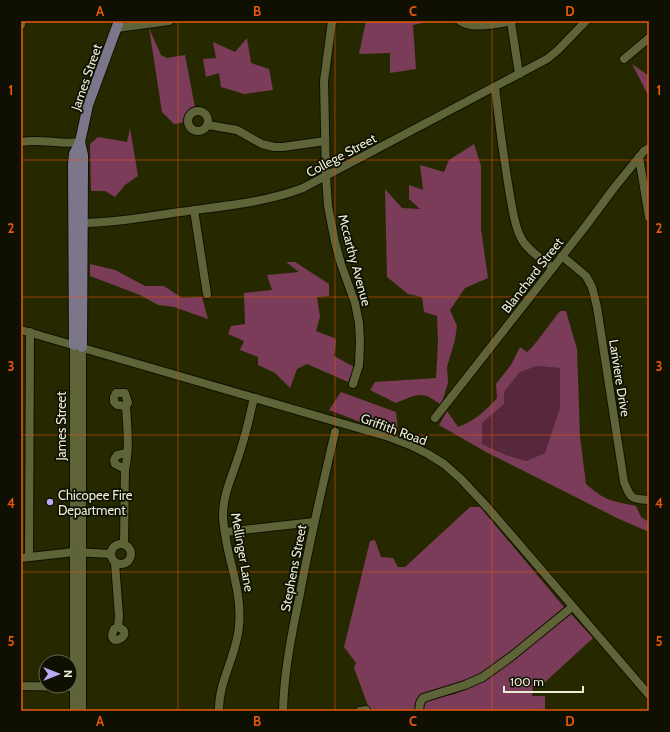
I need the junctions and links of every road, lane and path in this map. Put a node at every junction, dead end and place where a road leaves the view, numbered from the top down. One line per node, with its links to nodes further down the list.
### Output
1 (22, 21): 8 (street)
2 (169, 21): 7 (street)
3 (332, 21): 14 (street)
4 (460, 21): 5 (street)
5 (511, 21): 11 (street)
6 (586, 21): 11 (street, College Street)
7 (118, 24): 16 (main road, James Street)
8 (21, 25)
9 (649, 38): 10 (street)
10 (624, 59)
11 (519, 74): 12 (street, College Street)
12 (495, 87): 19 (street, College Street); 24 (street)
13 (208, 125): 14 (street)
14 (325, 141): 19 (street, Mccarthy Avenue)
15 (21, 142): 16 (street)
16 (80, 142): 22 (main road, James Street)
17 (649, 148): 18 (street, Blanchard Street)
18 (639, 157): 21 (street); 23 (street, Blanchard Street)
19 (326, 176): 20 (street, College Street); 29 (street, Mccarthy Avenue)
20 (194, 210): 22 (street, College Street); 25 (street)
21 (649, 217)
22 (79, 223): 28 (main road, James Street)
23 (562, 256): 24 (street, Blanchard Street); 36 (street, Lariviere Drive)
24 (552, 267): 32 (street, Blanchard Street)
25 (206, 294)
26 (21, 330): 27 (street, Griffith Road)
27 (30, 332): 28 (street, Griffith Road); 42 (street)
28 (78, 346): 30 (street, Griffith Road); 40 (street, James Street)
29 (353, 384)
30 (254, 398): 38 (street, Mellinger Lane); 44 (street, Griffith Road)
31 (126, 406): 34 (street)
32 (435, 418)
33 (335, 432): 37 (street, Stephens Street)
34 (127, 453): 35 (street); 35 (street)
35 (125, 469): 39 (street)
36 (649, 500)
37 (314, 522): 38 (street); 54 (street, Stephens Street)
38 (225, 532): 53 (street, Mellinger Lane)
39 (124, 544): 41 (street); 43 (street)
40 (78, 552): 41 (street); 42 (street); 46 (street, James Street); 52 (street, James Street)
41 (111, 554): 43 (street)
42 (25, 557)
43 (116, 563): 45 (street)
44 (572, 607): 50 (street, Griffith Road); 55 (street)
45 (118, 627)
46 (75, 654)
47 (21, 686): 48 (street)
48 (38, 686)
49 (74, 694): 51 (street, James Street)
50 (649, 695)
51 (74, 711)
52 (82, 711)
53 (219, 711)
54 (283, 711)
55 (419, 711)

